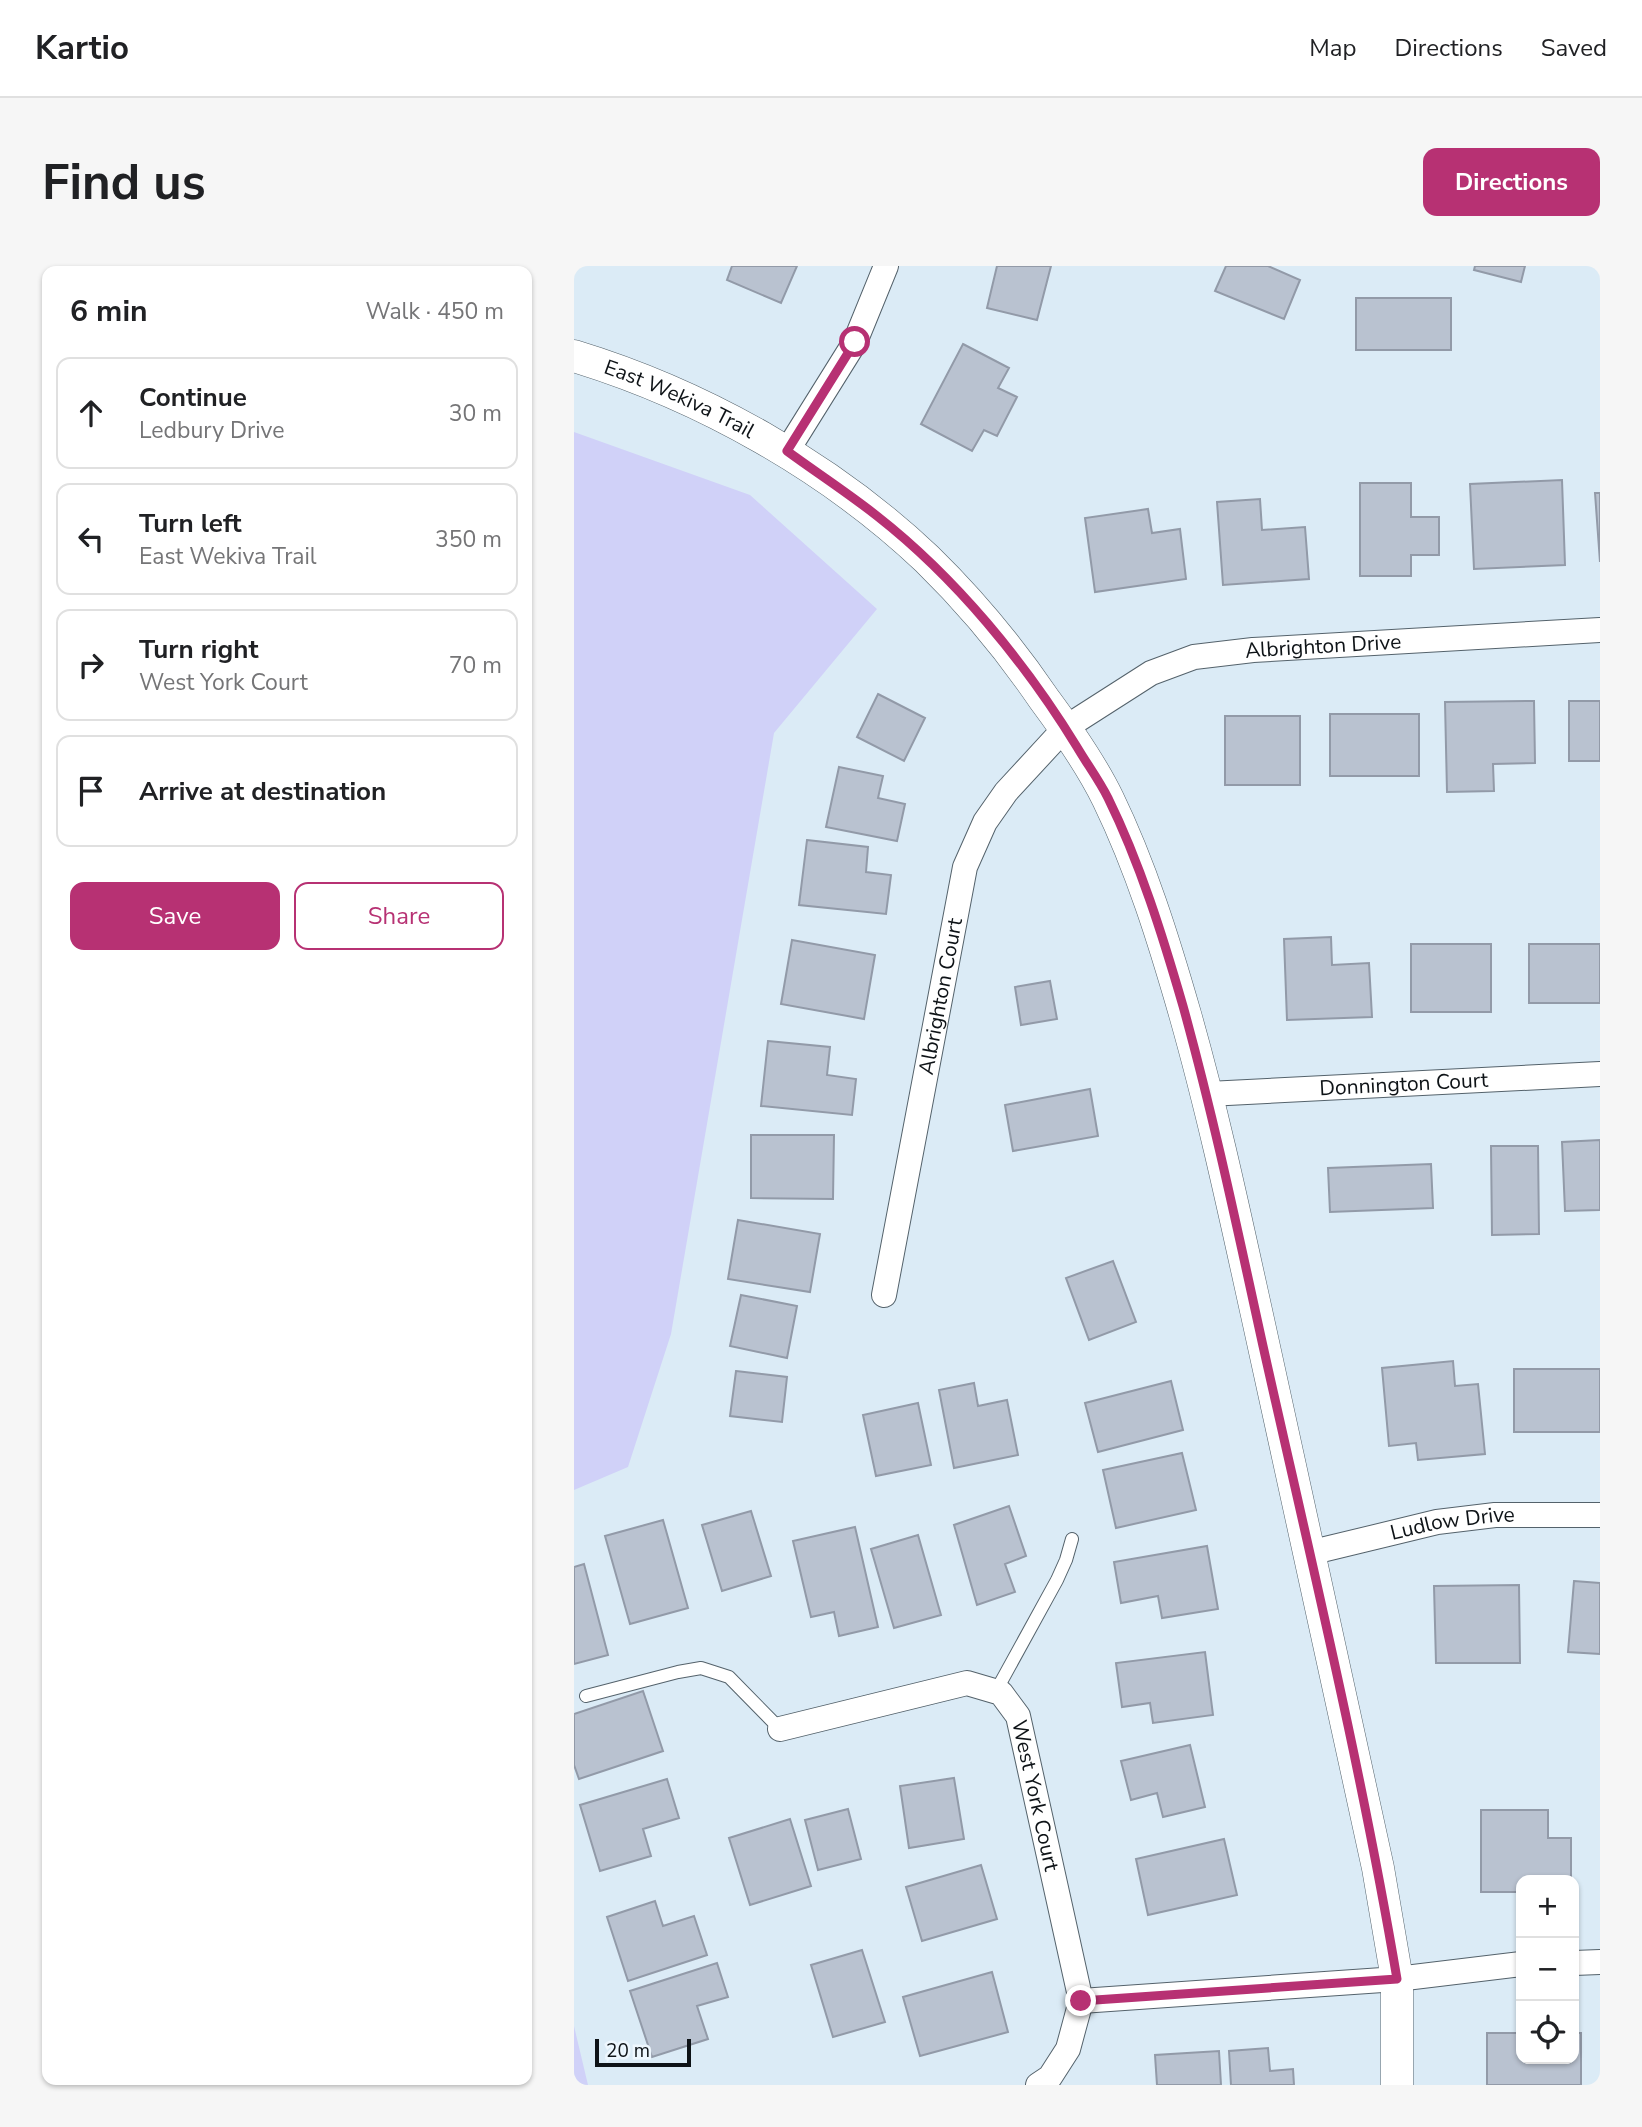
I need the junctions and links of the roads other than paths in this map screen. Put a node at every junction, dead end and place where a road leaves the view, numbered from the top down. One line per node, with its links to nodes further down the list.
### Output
1 (887, 266): 3 (street)
2 (574, 356): 3 (street, East Wekiva Trail)
3 (787, 451): 5 (street, East Wekiva Trail)
4 (1600, 630): 5 (street, Albrighton Drive)
5 (1065, 728): 7 (street, East Wekiva Trail); 8 (street, Albrighton Court)
6 (1600, 1074): 7 (street, Donnington Court)
7 (1208, 1094): 11 (street, East Wekiva Trail)
8 (884, 1295)
9 (1600, 1515): 11 (street, Ludlow Drive)
10 (1072, 1539): 12 (lane)
11 (1309, 1553): 18 (street, East Wekiva Trail)
12 (996, 1691): 14 (street); 19 (street, West York Court)
13 (586, 1696): 14 (lane)
14 (780, 1729)
15 (1600, 1962): 16 (street)
16 (1579, 1963)
17 (1516, 1965): 18 (street)
18 (1397, 1979): 19 (street); 21 (street, East Wekiva Trail)
19 (1081, 2001): 20 (street, West York Court)
20 (1038, 2085)
21 (1397, 2085)

